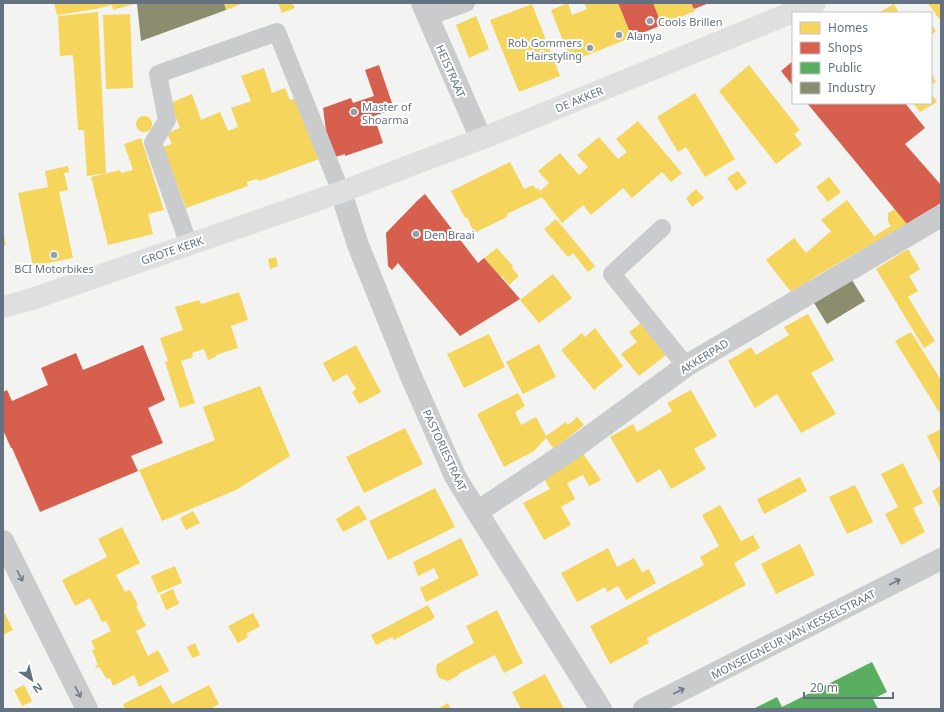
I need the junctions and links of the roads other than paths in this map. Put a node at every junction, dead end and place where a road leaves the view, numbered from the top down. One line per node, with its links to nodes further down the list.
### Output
1 (466, 3): 3 (lane)
2 (815, 3): 5 (main road, DE AKKER)
3 (425, 10): 6 (street, HEISTRAAT)
4 (792, 12): 6 (main road, DE AKKER)
5 (793, 12)
6 (481, 139): 7 (main road, DE AKKER)
7 (341, 192): 10 (main road, GROTE KERK); 10 (lane); 13 (street, PASTORIESTRAAT)
8 (941, 216): 12 (street, AKKERPAD)
9 (662, 228): 12 (lane)
10 (189, 245): 11 (main road, GROTE KERK)
11 (3, 307)
12 (686, 366): 13 (street, AKKERPAD)
13 (477, 512): 17 (street, PASTORIESTRAAT)
14 (3, 541): 16 (street, one-way to 16)
15 (941, 559): 18 (street, MONSEIGNEUR VAN KESSELSTRAAT, one-way to 15)
16 (87, 709)
17 (601, 709)
18 (644, 709)

